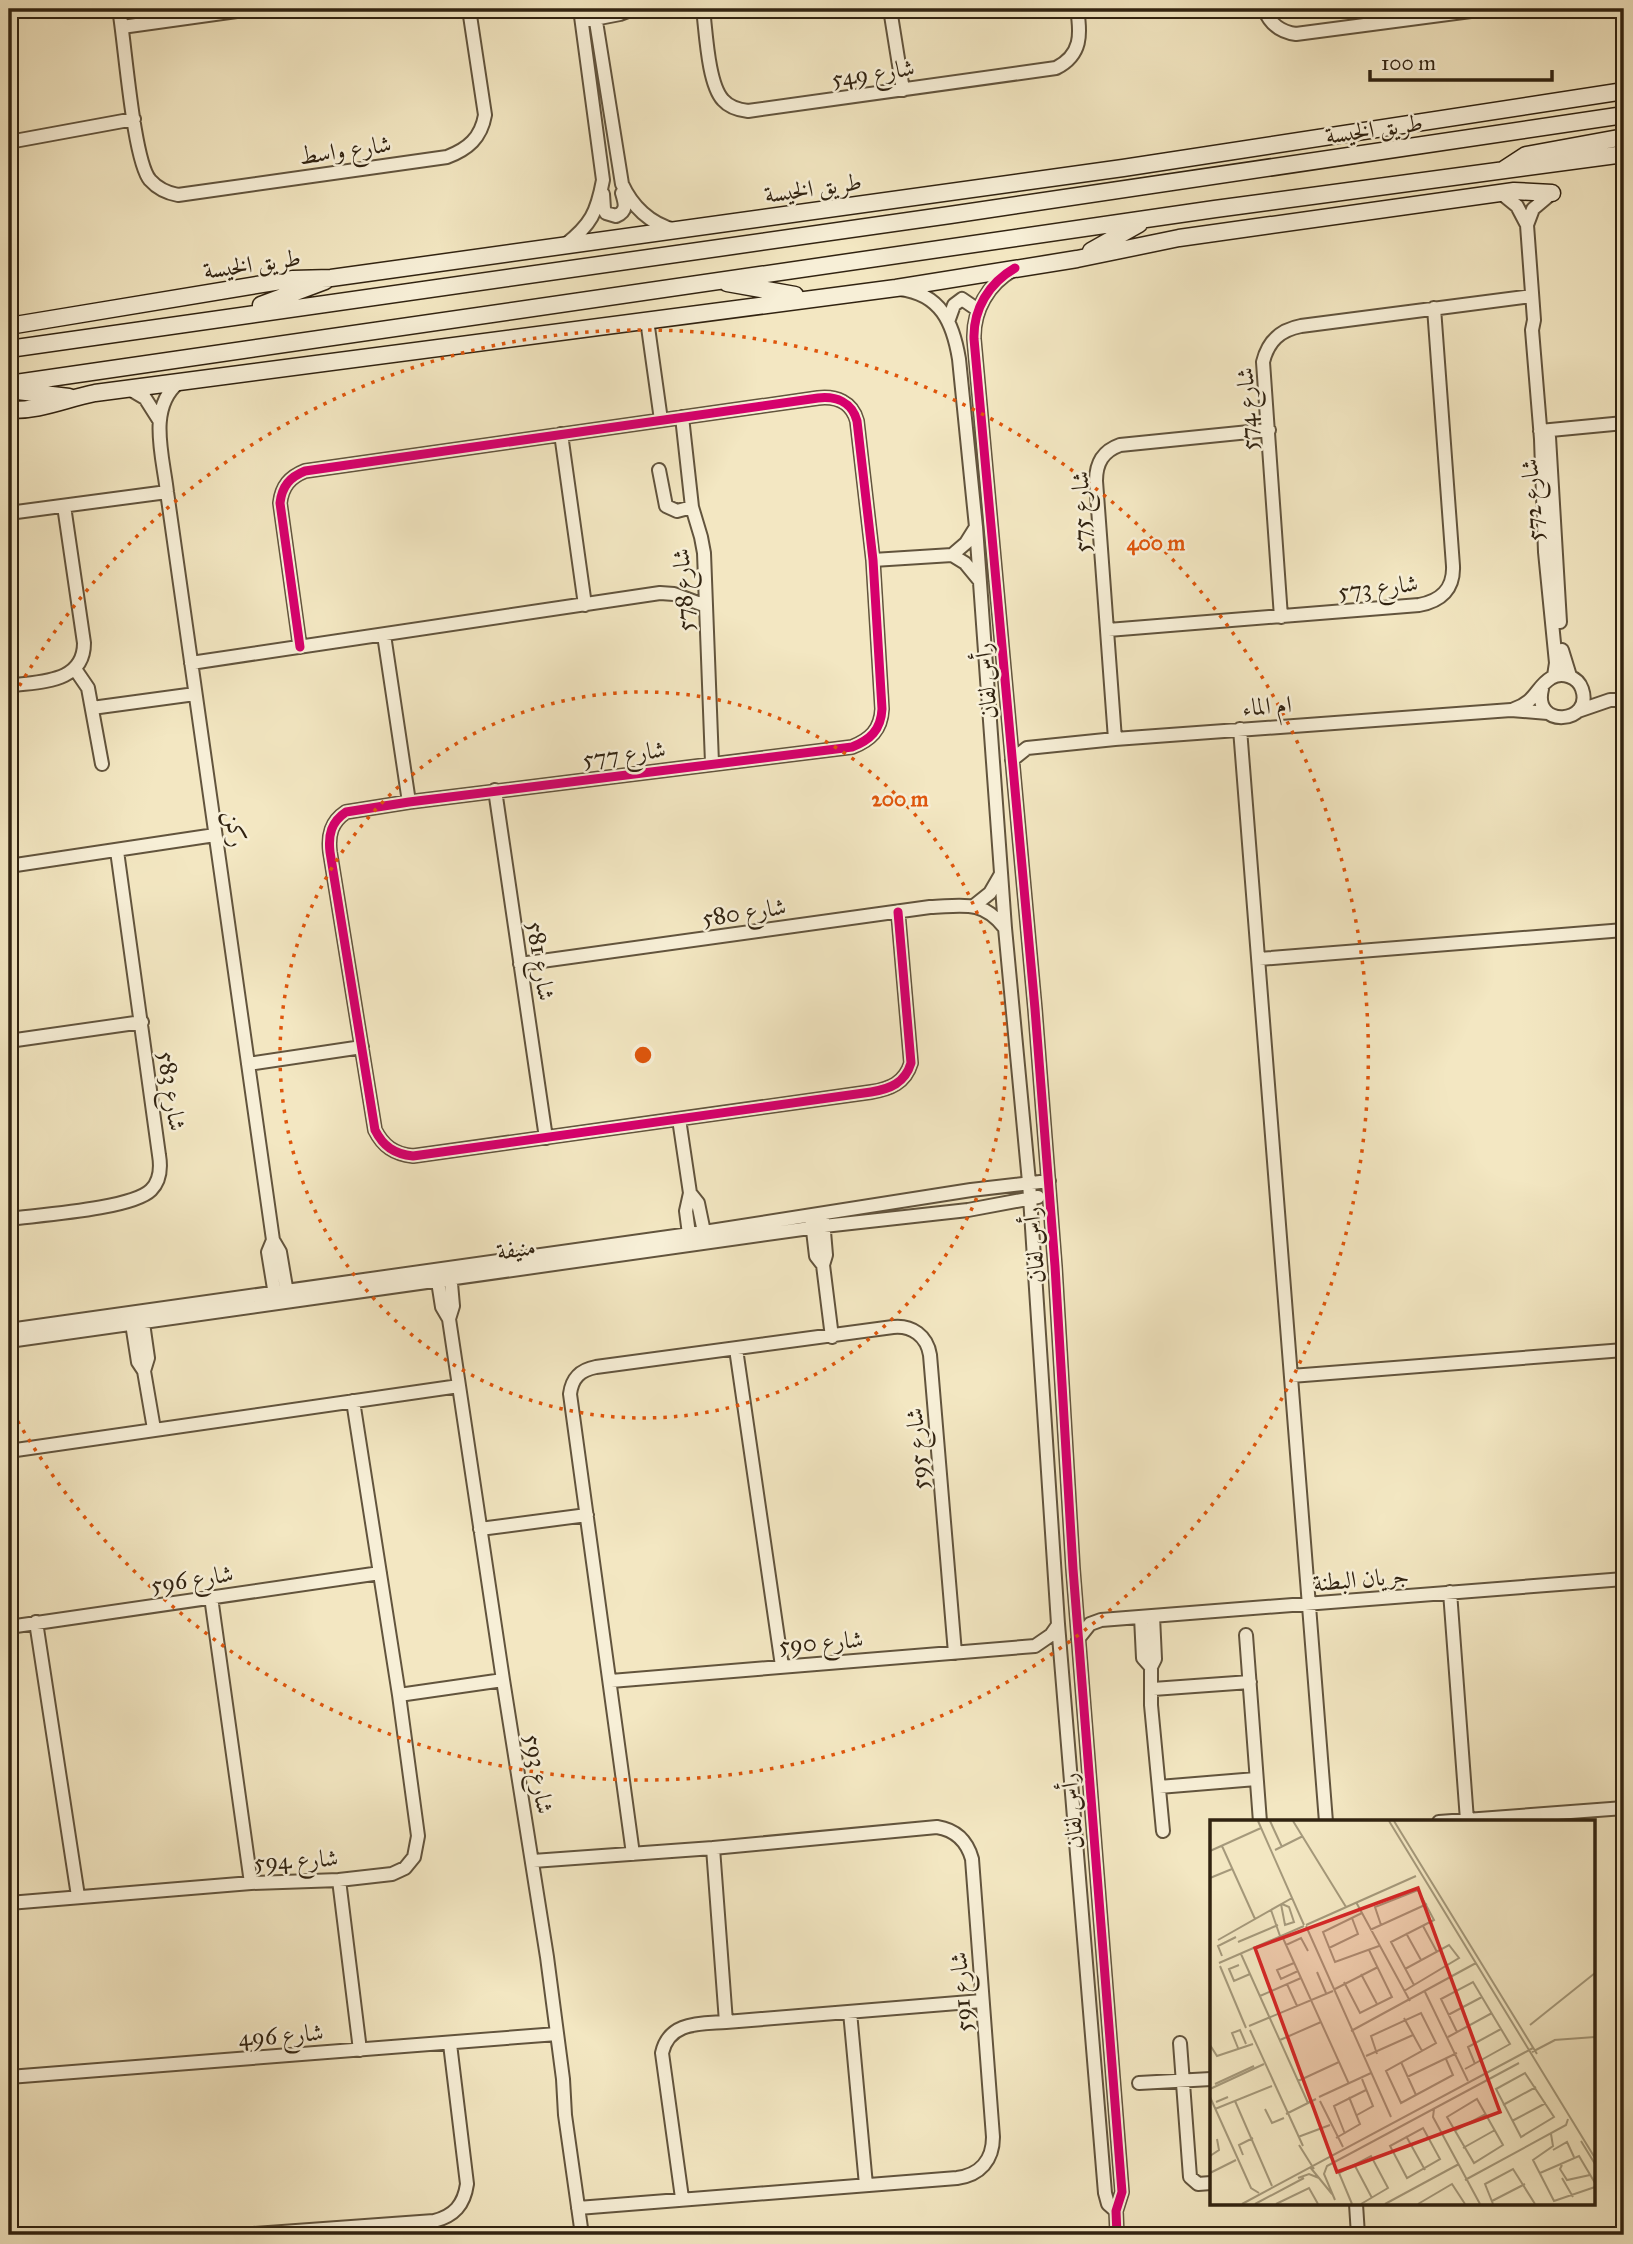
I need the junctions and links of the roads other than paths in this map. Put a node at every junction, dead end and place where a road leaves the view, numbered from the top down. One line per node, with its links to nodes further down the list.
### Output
1 (120, 9): 13 (street, شارع واسط)
2 (251, 9): 13 (street)
3 (469, 9): 18 (street, شارع واسط)
4 (633, 9): 11 (street)
5 (703, 9): 14 (street, شارع 549)
6 (891, 9): 14 (street)
7 (1077, 9): 14 (street, شارع 549)
8 (1264, 9): 10 (street)
9 (1486, 9): 10 (street)
10 (1451, 11)
11 (594, 14): 12 (street); 25 (street)
12 (581, 15): 26 (street)
13 (122, 27): 18 (street, شارع واسط)
14 (902, 90)
15 (1616, 92): 16 (main road); 19 (main road, طريق الخيسة)
16 (1624, 100)
17 (1624, 115): 23 (main road, طريق الخيسة)
18 (134, 119): 21 (street)
19 (1350, 133): 23 (main road); 30 (main road, طريق الخيسة)
20 (1624, 136): 24 (main road)
21 (9, 142)
22 (1624, 155): 24 (main road)
23 (1281, 166): 32 (main road, طريق الخيسة)
24 (1501, 171): 29 (main road)
25 (620, 173): 26 (street); 33 (street)
26 (603, 180): 34 (street)
27 (1501, 193): 28 (main road); 31 (street); 35 (main road)
28 (1552, 193): 31 (street)
29 (1149, 219): 35 (main road); 38 (main road)
30 (745, 220): 32 (main road); 33 (main road, طريق الخيسة)
31 (1527, 225): 40 (street, شارع 572)
32 (838, 230): 44 (main road, طريق الخيسة)
33 (678, 231): 34 (main road, طريق الخيسة)
34 (562, 247): 37 (main road, طريق الخيسة)
35 (1077, 258): 36 (main road)
36 (1015, 268): 39 (main road); 43 (street, رأس لفان)
37 (331, 278): 44 (main road); 47 (main road, طريق الخيسة)
38 (715, 280): 41 (main road); 48 (main road)
39 (896, 288): 41 (main road); 45 (street)
40 (1532, 296): 42 (street, شارع 574); 64 (street, شارع 572)
41 (809, 298): 46 (main road)
42 (1434, 308): 61 (street, شارع 574); 76 (street, شارع 573)
43 (978, 310): 45 (street); 95 (street, رأس لفان)
44 (241, 315): 49 (main road, طريق الخيسة)
45 (949, 319): 70 (street, رأس لفان)
46 (647, 320): 50 (main road); 58 (street)
47 (9, 326)
48 (285, 343): 50 (main road); 52 (main road)
49 (9, 349)
50 (244, 374): 51 (main road)
51 (179, 382): 53 (main road); 60 (street, ركن)
52 (9, 384)
53 (128, 388): 55 (main road); 60 (street, ركن)
54 (9, 390): 55 (main road)
55 (72, 398): 56 (main road)
56 (9, 410)
57 (682, 417): 58 (street, شارع 577); 68 (street, شارع 578); 72 (street, شارع 577)
58 (661, 420): 63 (street, شارع 577)
59 (1624, 423): 64 (street)
60 (160, 424): 66 (street, ركن)
61 (1269, 430): 76 (street, شارع 574); 77 (street, شارع 575)
62 (1624, 432): 64 (street)
63 (561, 434): 74 (street); 79 (street, شارع 577)
64 (1545, 434): 82 (street, شارع 572); 83 (street, شارع 572)
65 (659, 470): 68 (street)
66 (167, 492): 67 (street); 80 (street, ركن)
67 (64, 506): 69 (street); 81 (street)
68 (692, 507): 75 (street, شارع 578)
69 (9, 513)
70 (976, 527): 71 (street); 73 (street, رأس لفان)
71 (952, 555): 72 (street); 73 (street)
72 (873, 560): 99 (street, شارع 577)
73 (979, 580): 106 (street, رأس لفان)
74 (585, 605): 75 (street); 78 (street)
75 (706, 606): 99 (street, شارع 578)
76 (1281, 617): 77 (street, شارع 573)
77 (1108, 630): 96 (street, شارع 575)
78 (384, 635): 79 (street); 102 (street)
79 (300, 647): 80 (street)
80 (191, 663): 87 (street, ركن)
81 (75, 669): 84 (street); 90 (street)
82 (1554, 676): 83 (street); 85 (street)
83 (1570, 676): 86 (street)
84 (9, 686)
85 (1542, 689): 91 (street, ام الماء); 93 (street)
86 (1583, 689): 88 (street); 92 (street)
87 (195, 694): 90 (street); 103 (street, ركن)
88 (1610, 700): 89 (street); 92 (street)
89 (1624, 700)
90 (92, 708): 100 (street)
91 (1511, 710): 93 (street, ام الماء); 94 (street, ام الماء)
92 (1578, 710): 93 (street)
93 (1548, 713)
94 (1240, 729): 96 (street, ام الماء); 111 (street)
95 (1010, 732): 97 (street); 98 (street, رأس لفان)
96 (1115, 739): 97 (street, ام الماء)
97 (1027, 748): 98 (street)
98 (1012, 760): 119 (street, رأس لفان)
99 (712, 763): 101 (street, شارع 577)
100 (102, 764)
101 (495, 790): 102 (street, شارع 577); 112 (street, شارع 581)
102 (409, 802): 115 (street, شارع 577)
103 (215, 835): 104 (street); 116 (street, ركن)
104 (117, 851): 105 (street); 113 (street, شارع 583)
105 (9, 866)
106 (1001, 874): 107 (street); 109 (street, رأس لفان)
107 (975, 905): 108 (street, شارع 580); 109 (street)
108 (898, 912): 112 (street, شارع 580); 117 (street, شارع 577)
109 (1005, 928): 120 (street, رأس لفان)
110 (1624, 930): 111 (street)
111 (1259, 960): 136 (street)
112 (520, 964): 118 (street, شارع 581)
113 (142, 1022): 114 (street); 124 (street, شارع 583)
114 (9, 1041)
115 (362, 1047): 116 (street); 118 (street, شارع 577)
116 (248, 1064): 129 (street, ركن)
117 (679, 1119): 118 (street, شارع 577); 121 (street)
118 (546, 1138)
119 (1049, 1181): 120 (street, منيفة); 122 (street, رأس لفان)
120 (1029, 1182): 123 (street, رأس لفان); 125 (street, منيفة)
121 (690, 1193): 126 (street); 127 (street)
122 (1050, 1196): 123 (street, منيفة); 143 (street, رأس لفان)
123 (1030, 1198): 125 (street, منيفة); 144 (street, رأس لفان)
124 (9, 1219)
125 (818, 1221): 126 (street, منيفة); 128 (street, منيفة); 132 (street)
126 (704, 1232): 127 (street, منيفة)
127 (689, 1234): 128 (street, منيفة)
128 (444, 1275): 129 (street, منيفة); 137 (street, شارع 593)
129 (281, 1297): 130 (street, منيفة)
130 (137, 1317): 131 (street, منيفة); 133 (street, منيفة); 139 (street)
131 (9, 1330)
132 (832, 1337): 134 (street, شارع 595); 159 (street, شارع 595)
133 (9, 1341)
134 (736, 1349): 141 (street, شارع 595); 160 (street)
135 (1624, 1350): 136 (street)
136 (1291, 1376): 149 (street)
137 (459, 1386): 138 (street); 142 (street, شارع 593)
138 (353, 1401): 139 (street); 145 (street, شارع 594)
139 (154, 1429): 140 (street)
140 (9, 1451)
141 (587, 1515): 142 (street); 163 (street, شارع 595)
142 (480, 1529): 162 (street, شارع 593)
143 (1073, 1569): 144 (street); 150 (street, رأس لفان)
144 (1055, 1571): 154 (street, رأس لفان)
145 (380, 1573): 148 (street, شارع 596); 166 (street, شارع 594)
146 (1624, 1579): 147 (street, جريان البطنة)
147 (1450, 1592): 149 (street, جريان البطنة); 172 (street)
148 (211, 1597): 153 (street, شارع 596); 178 (street)
149 (1309, 1605): 151 (street, جريان البطنة); 171 (street)
150 (1077, 1607): 152 (street); 157 (street, رأس لفان)
151 (1147, 1616): 152 (street, جريان البطنة); 165 (street)
152 (1101, 1620): 157 (street)
153 (36, 1622): 155 (street, شارع 596); 179 (street)
154 (1058, 1624): 158 (street); 161 (street, رأس لفان)
155 (9, 1627)
156 (1246, 1635): 164 (street)
157 (1078, 1639): 197 (street, رأس لفان)
158 (1035, 1646): 159 (street, شارع 590); 161 (street)
159 (955, 1653): 160 (street, شارع 590)
160 (782, 1666): 163 (street, شارع 590)
161 (1062, 1670): 197 (street, رأس لفان)
162 (502, 1680): 166 (street); 176 (street, شارع 593)
163 (611, 1681): 175 (street, شارع 595)
164 (1250, 1682): 165 (street); 167 (street)
165 (1153, 1689): 168 (street)
166 (399, 1695): 177 (street, شارع 594)
167 (1256, 1779): 168 (street); 170 (street)
168 (1159, 1787): 173 (street)
169 (1624, 1808): 172 (street)
170 (1260, 1820)
171 (1326, 1820)
172 (1467, 1820)
173 (1163, 1831)
174 (713, 1848): 175 (street, شارع 591); 181 (street, شارع 591); 183 (street)
175 (633, 1854): 176 (street, شارع 591)
176 (533, 1861): 184 (street, شارع 593)
177 (339, 1880): 178 (street, شارع 594); 187 (street)
178 (251, 1883): 179 (street, شارع 594)
179 (78, 1896): 180 (street, شارع 594)
180 (9, 1903)
181 (982, 2001): 182 (street); 193 (street, شارع 591)
182 (850, 2012): 183 (street); 193 (street)
183 (726, 2022): 194 (street)
184 (557, 2034): 186 (street, شارع 496); 196 (street, شارع 593)
185 (1180, 2043): 190 (street)
186 (450, 2044): 187 (street, شارع 496); 198 (street)
187 (360, 2050): 188 (street, شارع 496)
188 (9, 2077)
189 (1210, 2079): 190 (street)
190 (1182, 2081): 191 (street); 192 (street)
191 (1139, 2083)
192 (1210, 2183)
193 (866, 2185): 194 (street, شارع 591)
194 (682, 2198): 196 (street, شارع 591)
195 (1356, 2206): 201 (street)
196 (578, 2208): 199 (street, شارع 593)
197 (1116, 2211): 200 (street, رأس لفان)
198 (239, 2235)
199 (582, 2235)
200 (1117, 2235)
201 (1358, 2235)

